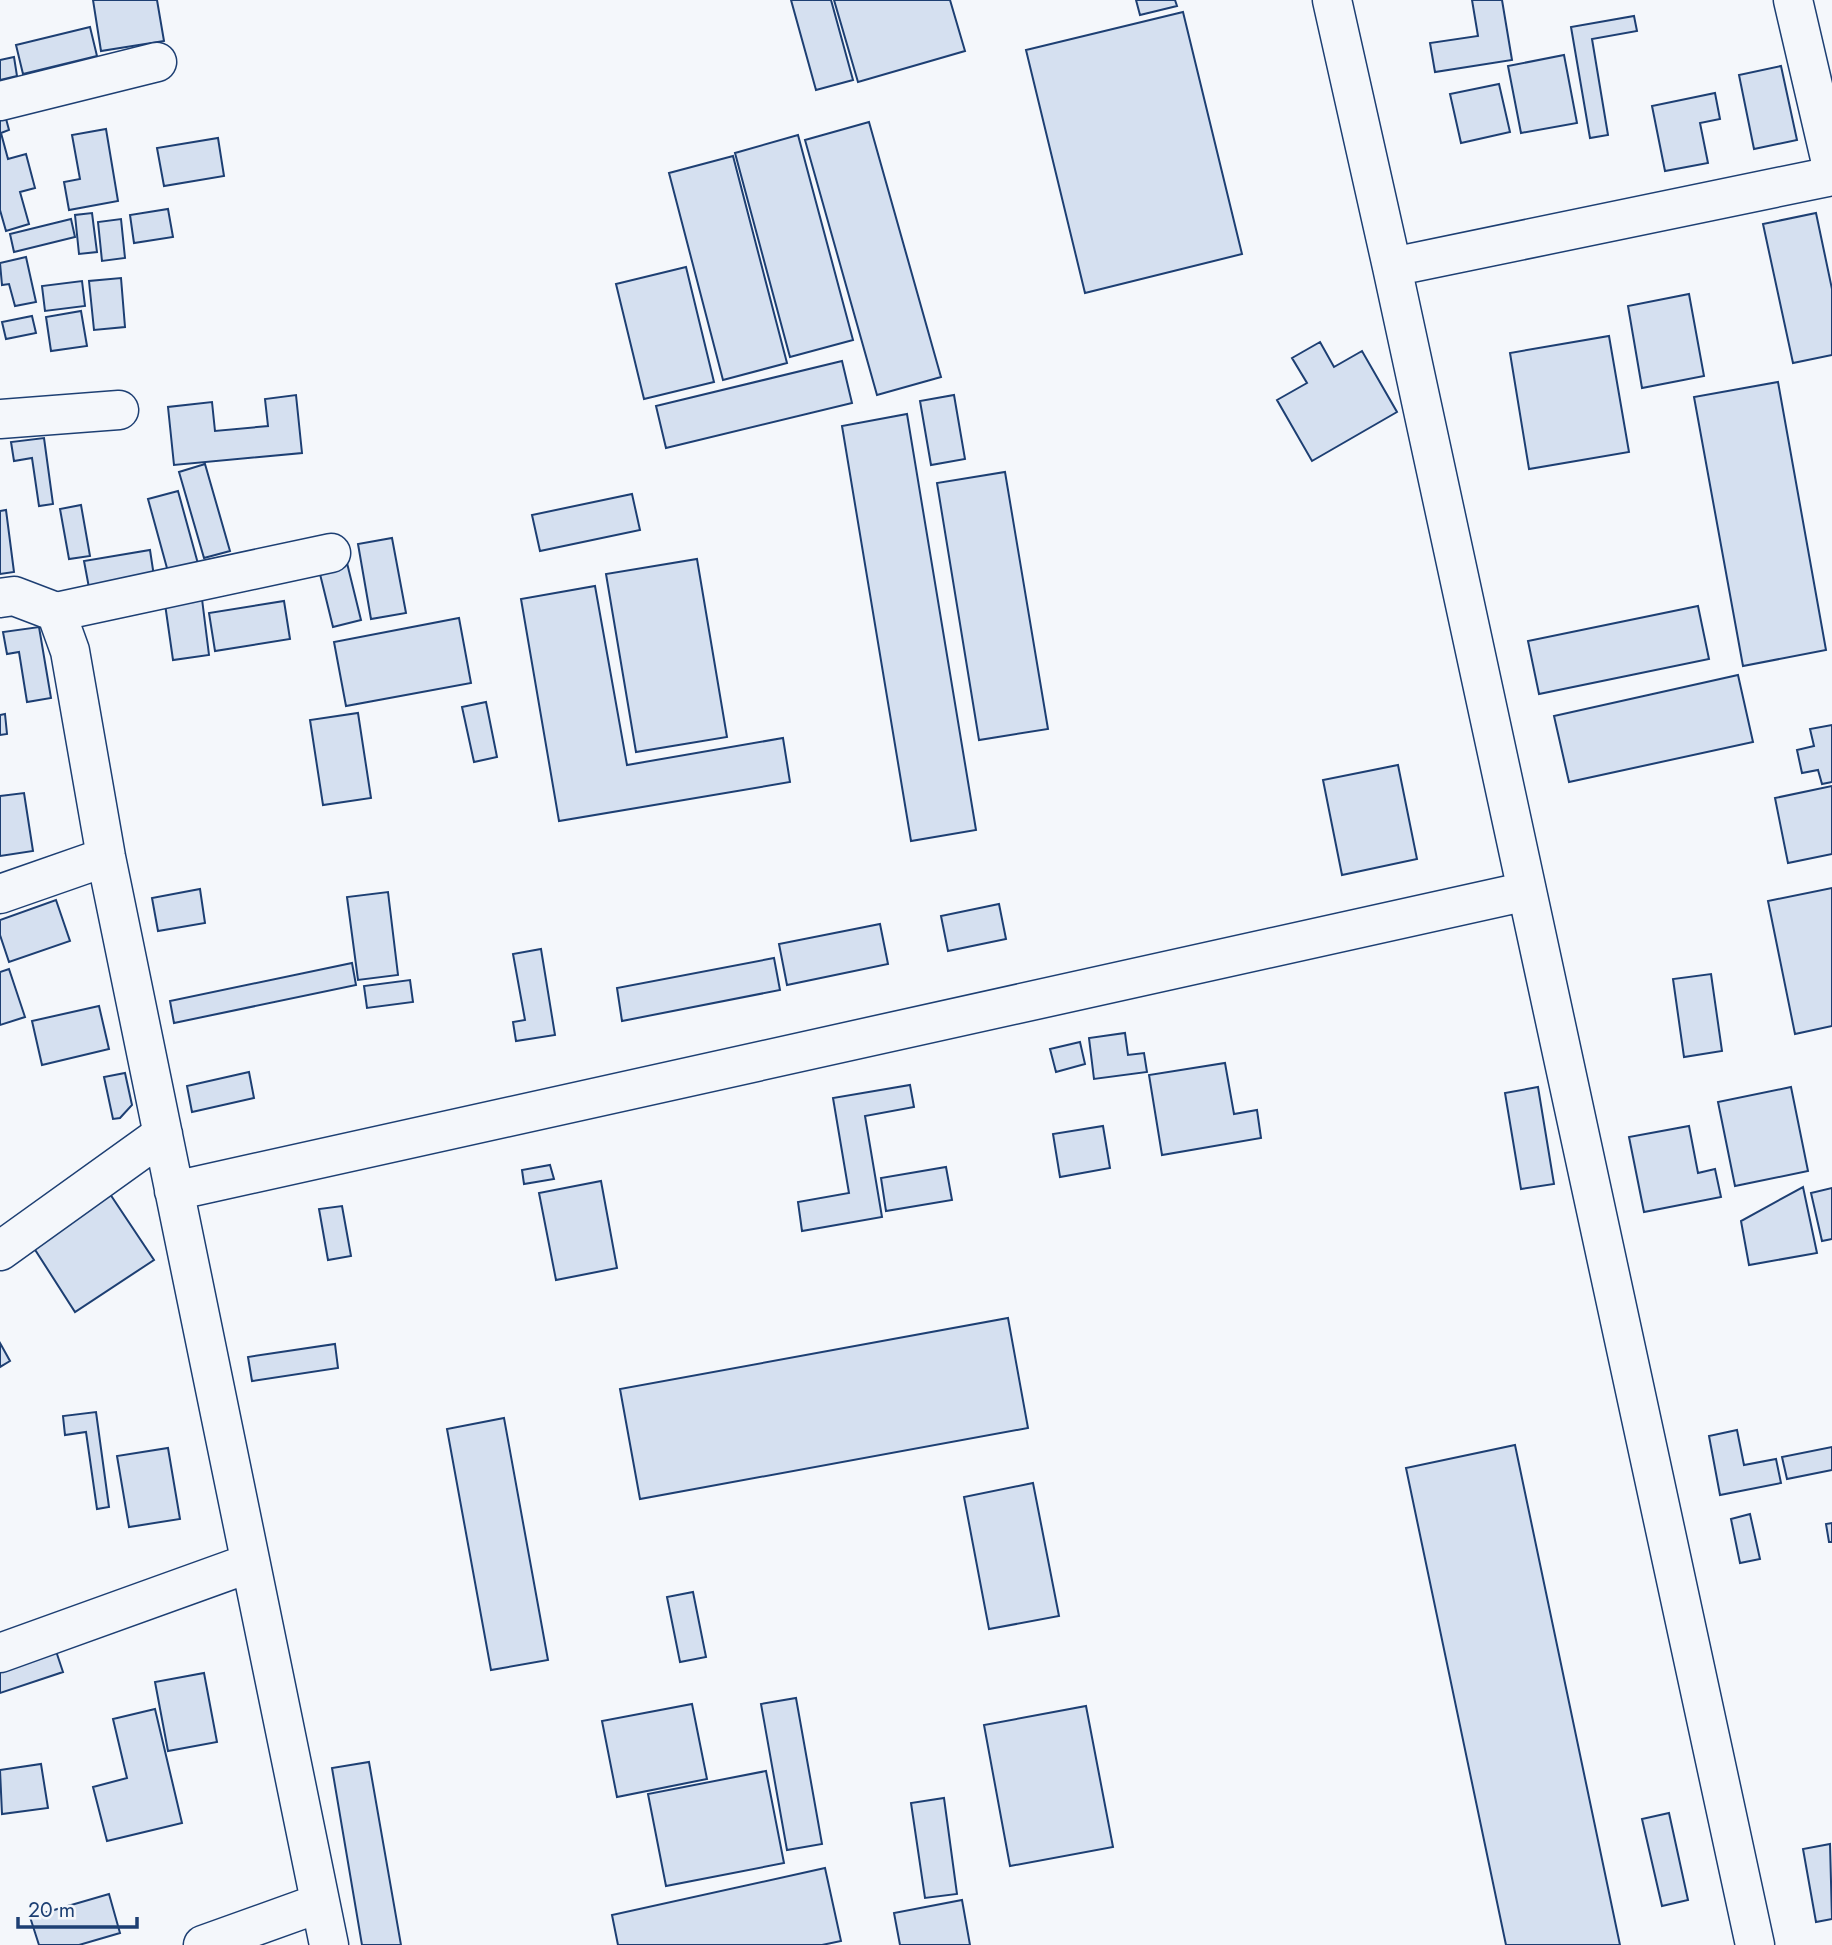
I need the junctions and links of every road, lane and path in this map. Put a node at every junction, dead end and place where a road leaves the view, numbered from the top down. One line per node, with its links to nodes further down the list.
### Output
1 (1332, 0): 7 (street)
2 (1793, 0): 5 (street)
3 (157, 62): 4 (street)
4 (0, 102)
5 (1832, 167)
6 (1832, 176): 7 (street)
7 (1392, 267): 14 (street)
8 (119, 410): 9 (street)
9 (0, 419)
10 (331, 554): 12 (street)
11 (0, 598): 12 (street)
12 (56, 612): 13 (street)
13 (106, 857): 15 (street); 16 (street)
14 (1527, 891): 17 (street); 24 (street)
15 (0, 894)
16 (163, 1134): 17 (street); 18 (street)
17 (174, 1191): 19 (street)
18 (0, 1251)
19 (250, 1563): 20 (street); 21 (street)
20 (0, 1653)
21 (320, 1903): 22 (street); 23 (street)
22 (203, 1945)
23 (329, 1945)
24 (1755, 1945)

